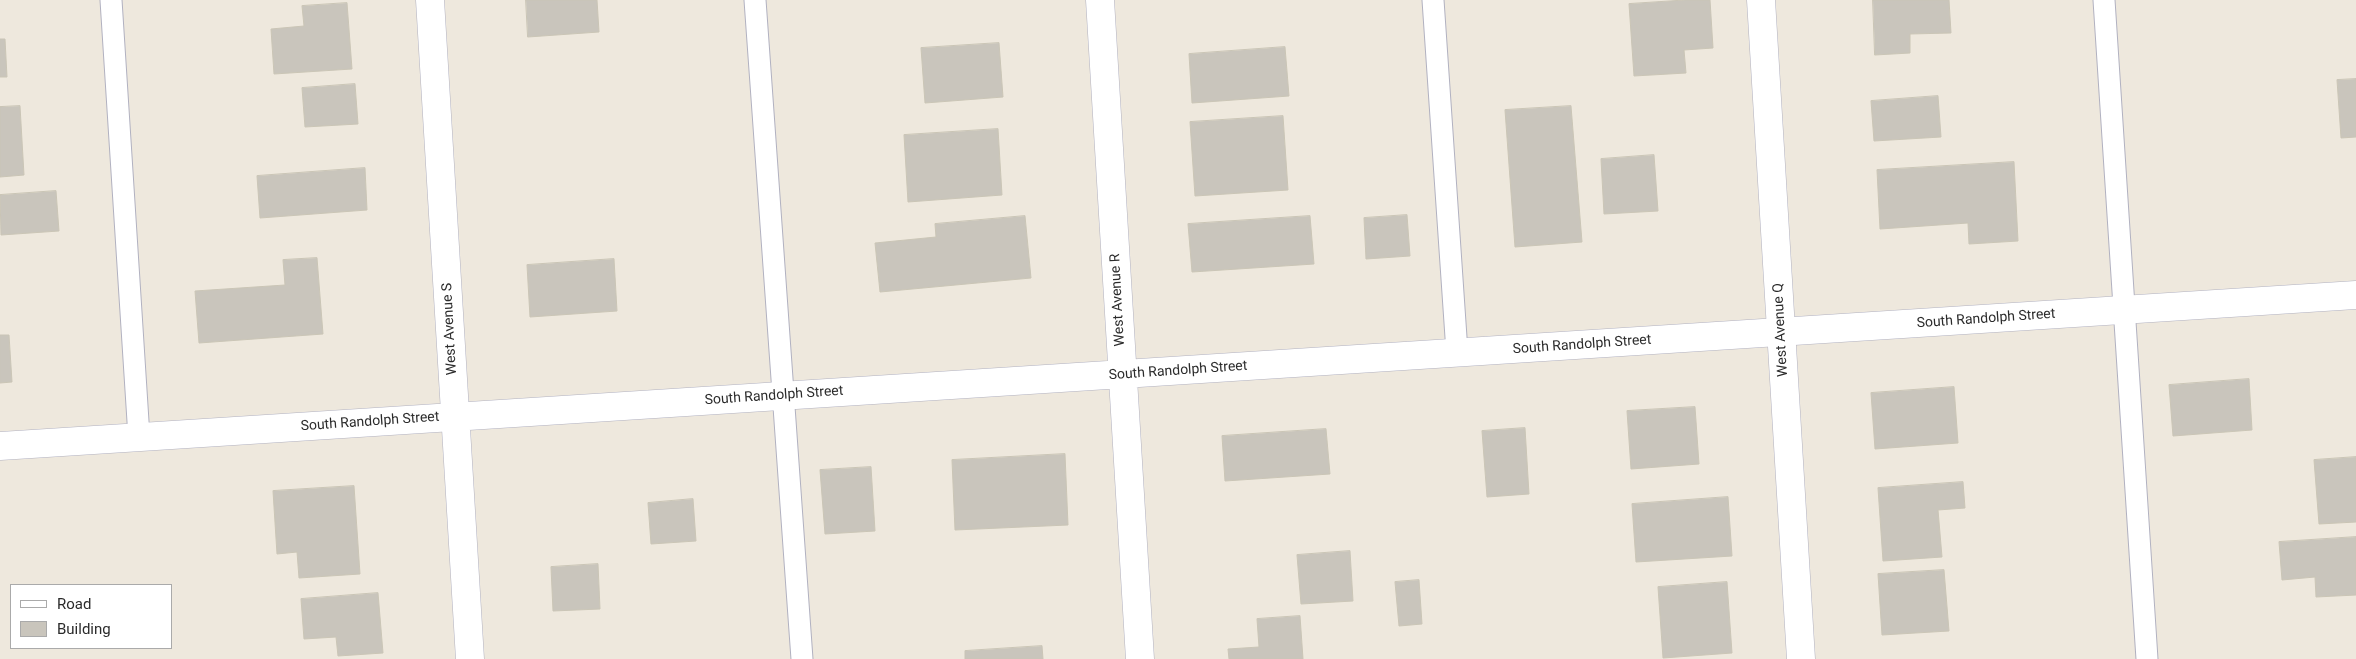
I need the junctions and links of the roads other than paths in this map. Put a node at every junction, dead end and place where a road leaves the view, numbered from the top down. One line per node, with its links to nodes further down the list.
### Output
1 (111, 0): 15 (lane)
2 (430, 0): 14 (street, West Avenue S)
3 (756, 0): 13 (lane)
4 (1100, 0): 12 (street, West Avenue R)
5 (1433, 0): 11 (lane)
6 (1761, 0): 10 (street, West Avenue Q)
7 (2104, 0): 9 (lane)
8 (2356, 295): 9 (street, South Randolph Street)
9 (2124, 310): 10 (street, South Randolph Street); 21 (lane)
10 (1781, 332): 11 (street, South Randolph Street); 20 (street, West Avenue Q)
11 (1457, 352): 12 (street, South Randolph Street)
12 (1123, 374): 13 (street, South Randolph Street); 19 (street, West Avenue R)
13 (783, 396): 14 (street, South Randolph Street); 18 (lane)
14 (455, 417): 15 (street, South Randolph Street); 17 (street, West Avenue S)
15 (139, 437): 16 (street, South Randolph Street)
16 (0, 446)
17 (470, 659)
18 (802, 659)
19 (1140, 659)
20 (1800, 659)
21 (2147, 659)

